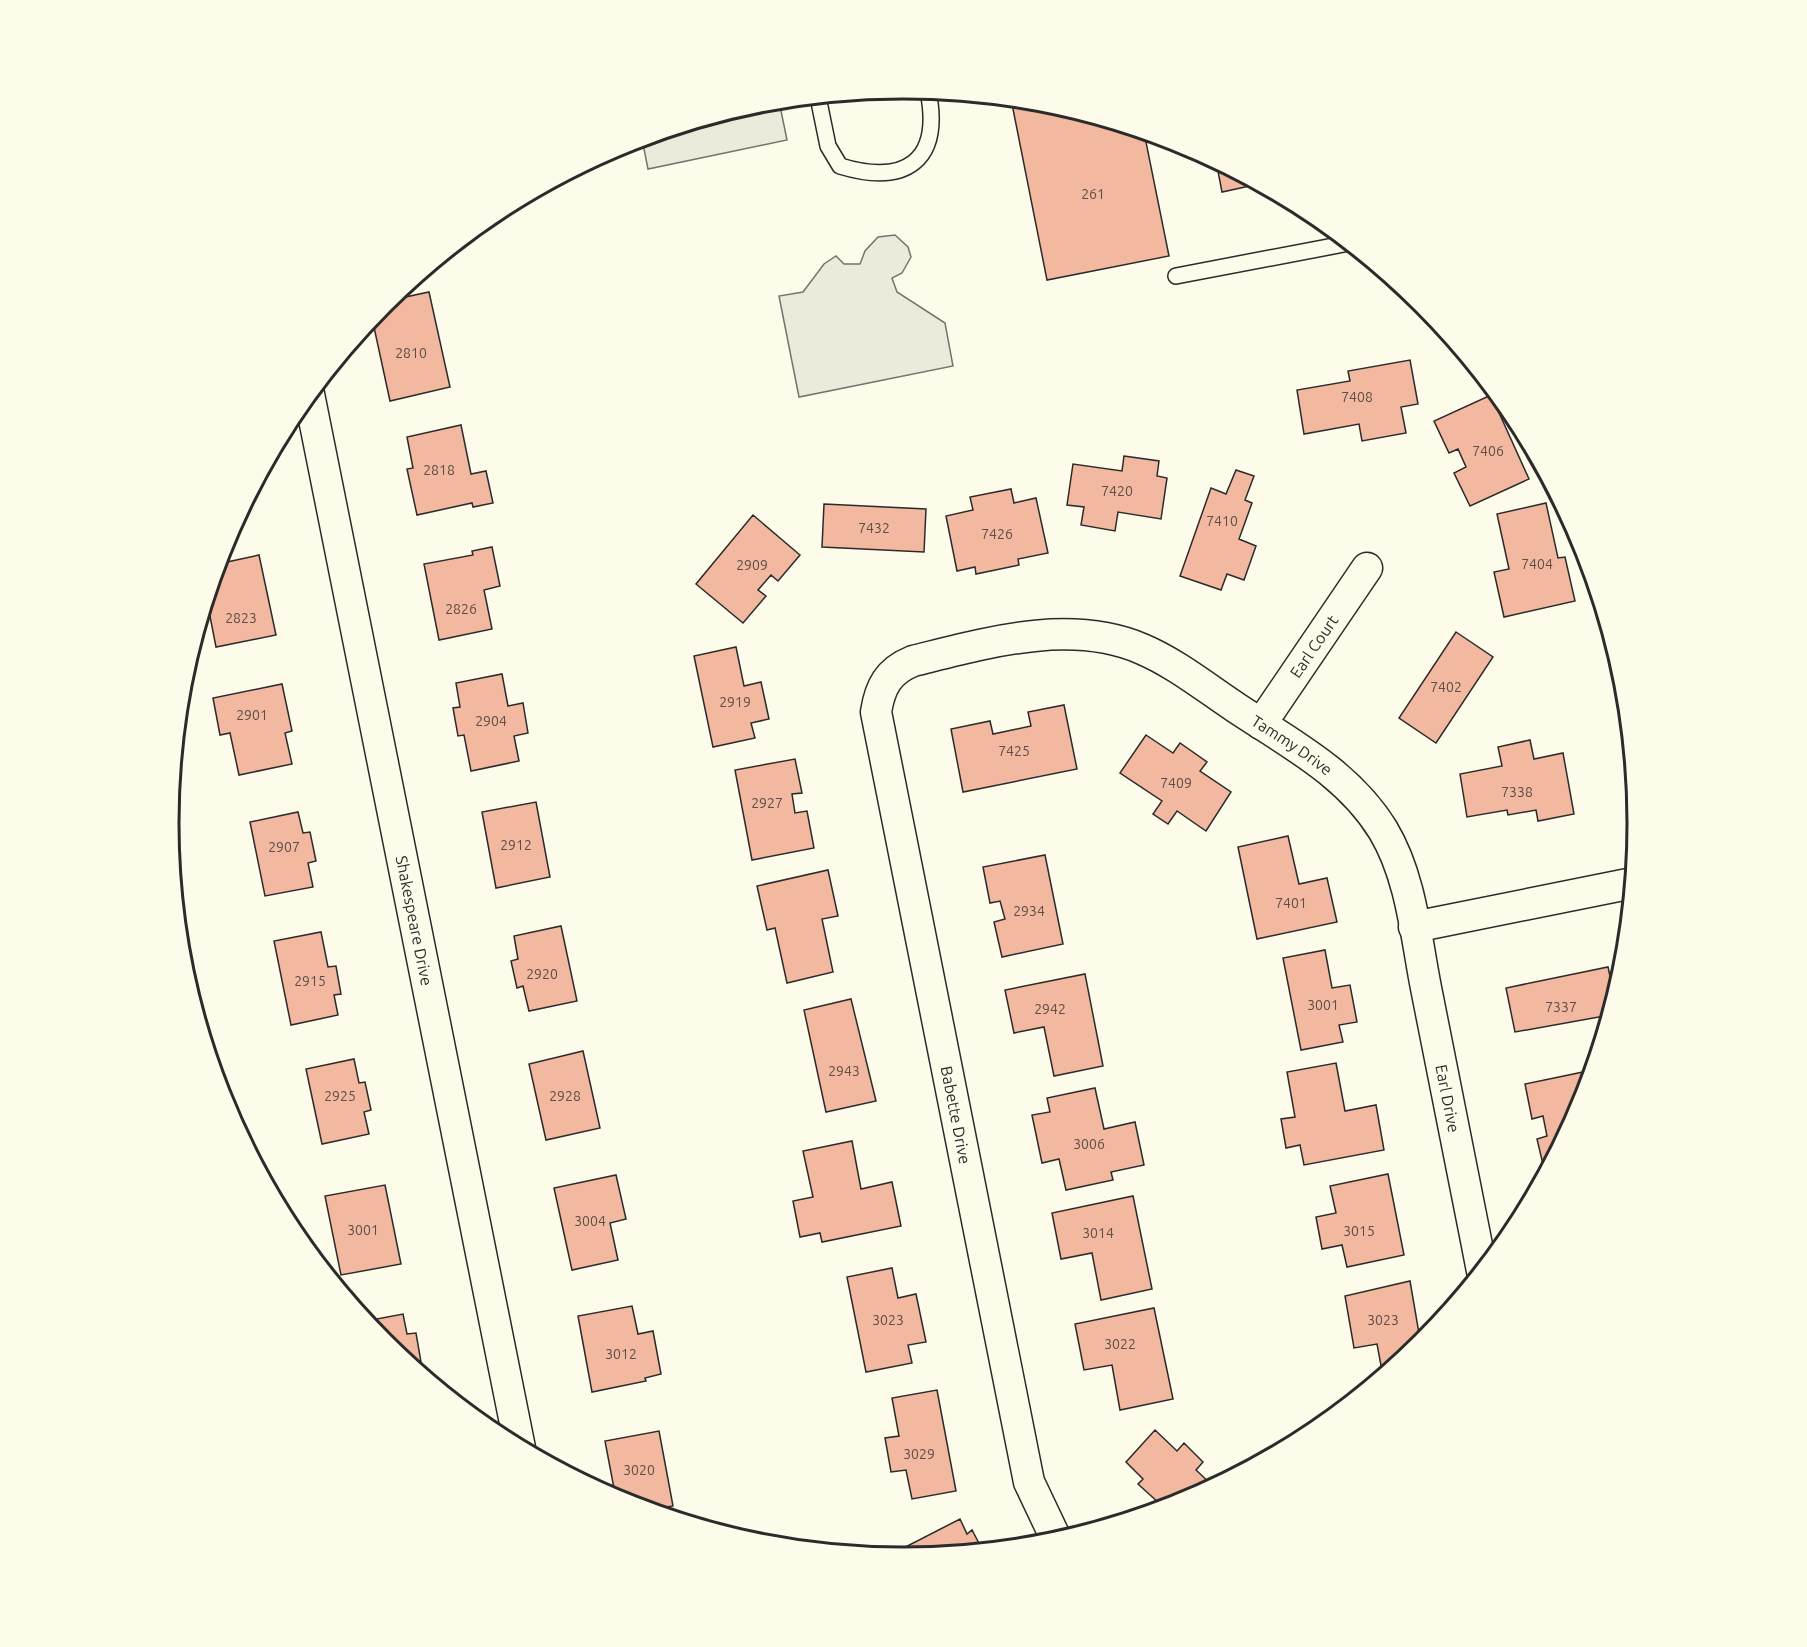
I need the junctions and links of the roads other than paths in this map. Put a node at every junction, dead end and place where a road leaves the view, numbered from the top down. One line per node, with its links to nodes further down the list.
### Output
1 (929, 100): 2 (lane)
2 (819, 104)
3 (1339, 245): 4 (lane)
4 (1176, 276)
5 (311, 406): 12 (street, Shakespeare Drive)
6 (1367, 568): 8 (street, Earl Court)
7 (883, 684): 8 (street, Tammy Drive); 13 (street, Babette Drive)
8 (1261, 724): 10 (street, Tammy Drive)
9 (1625, 886): 10 (street)
10 (1414, 927): 11 (street, Earl Drive)
11 (1480, 1262)
12 (518, 1436)
13 (1053, 1532)

